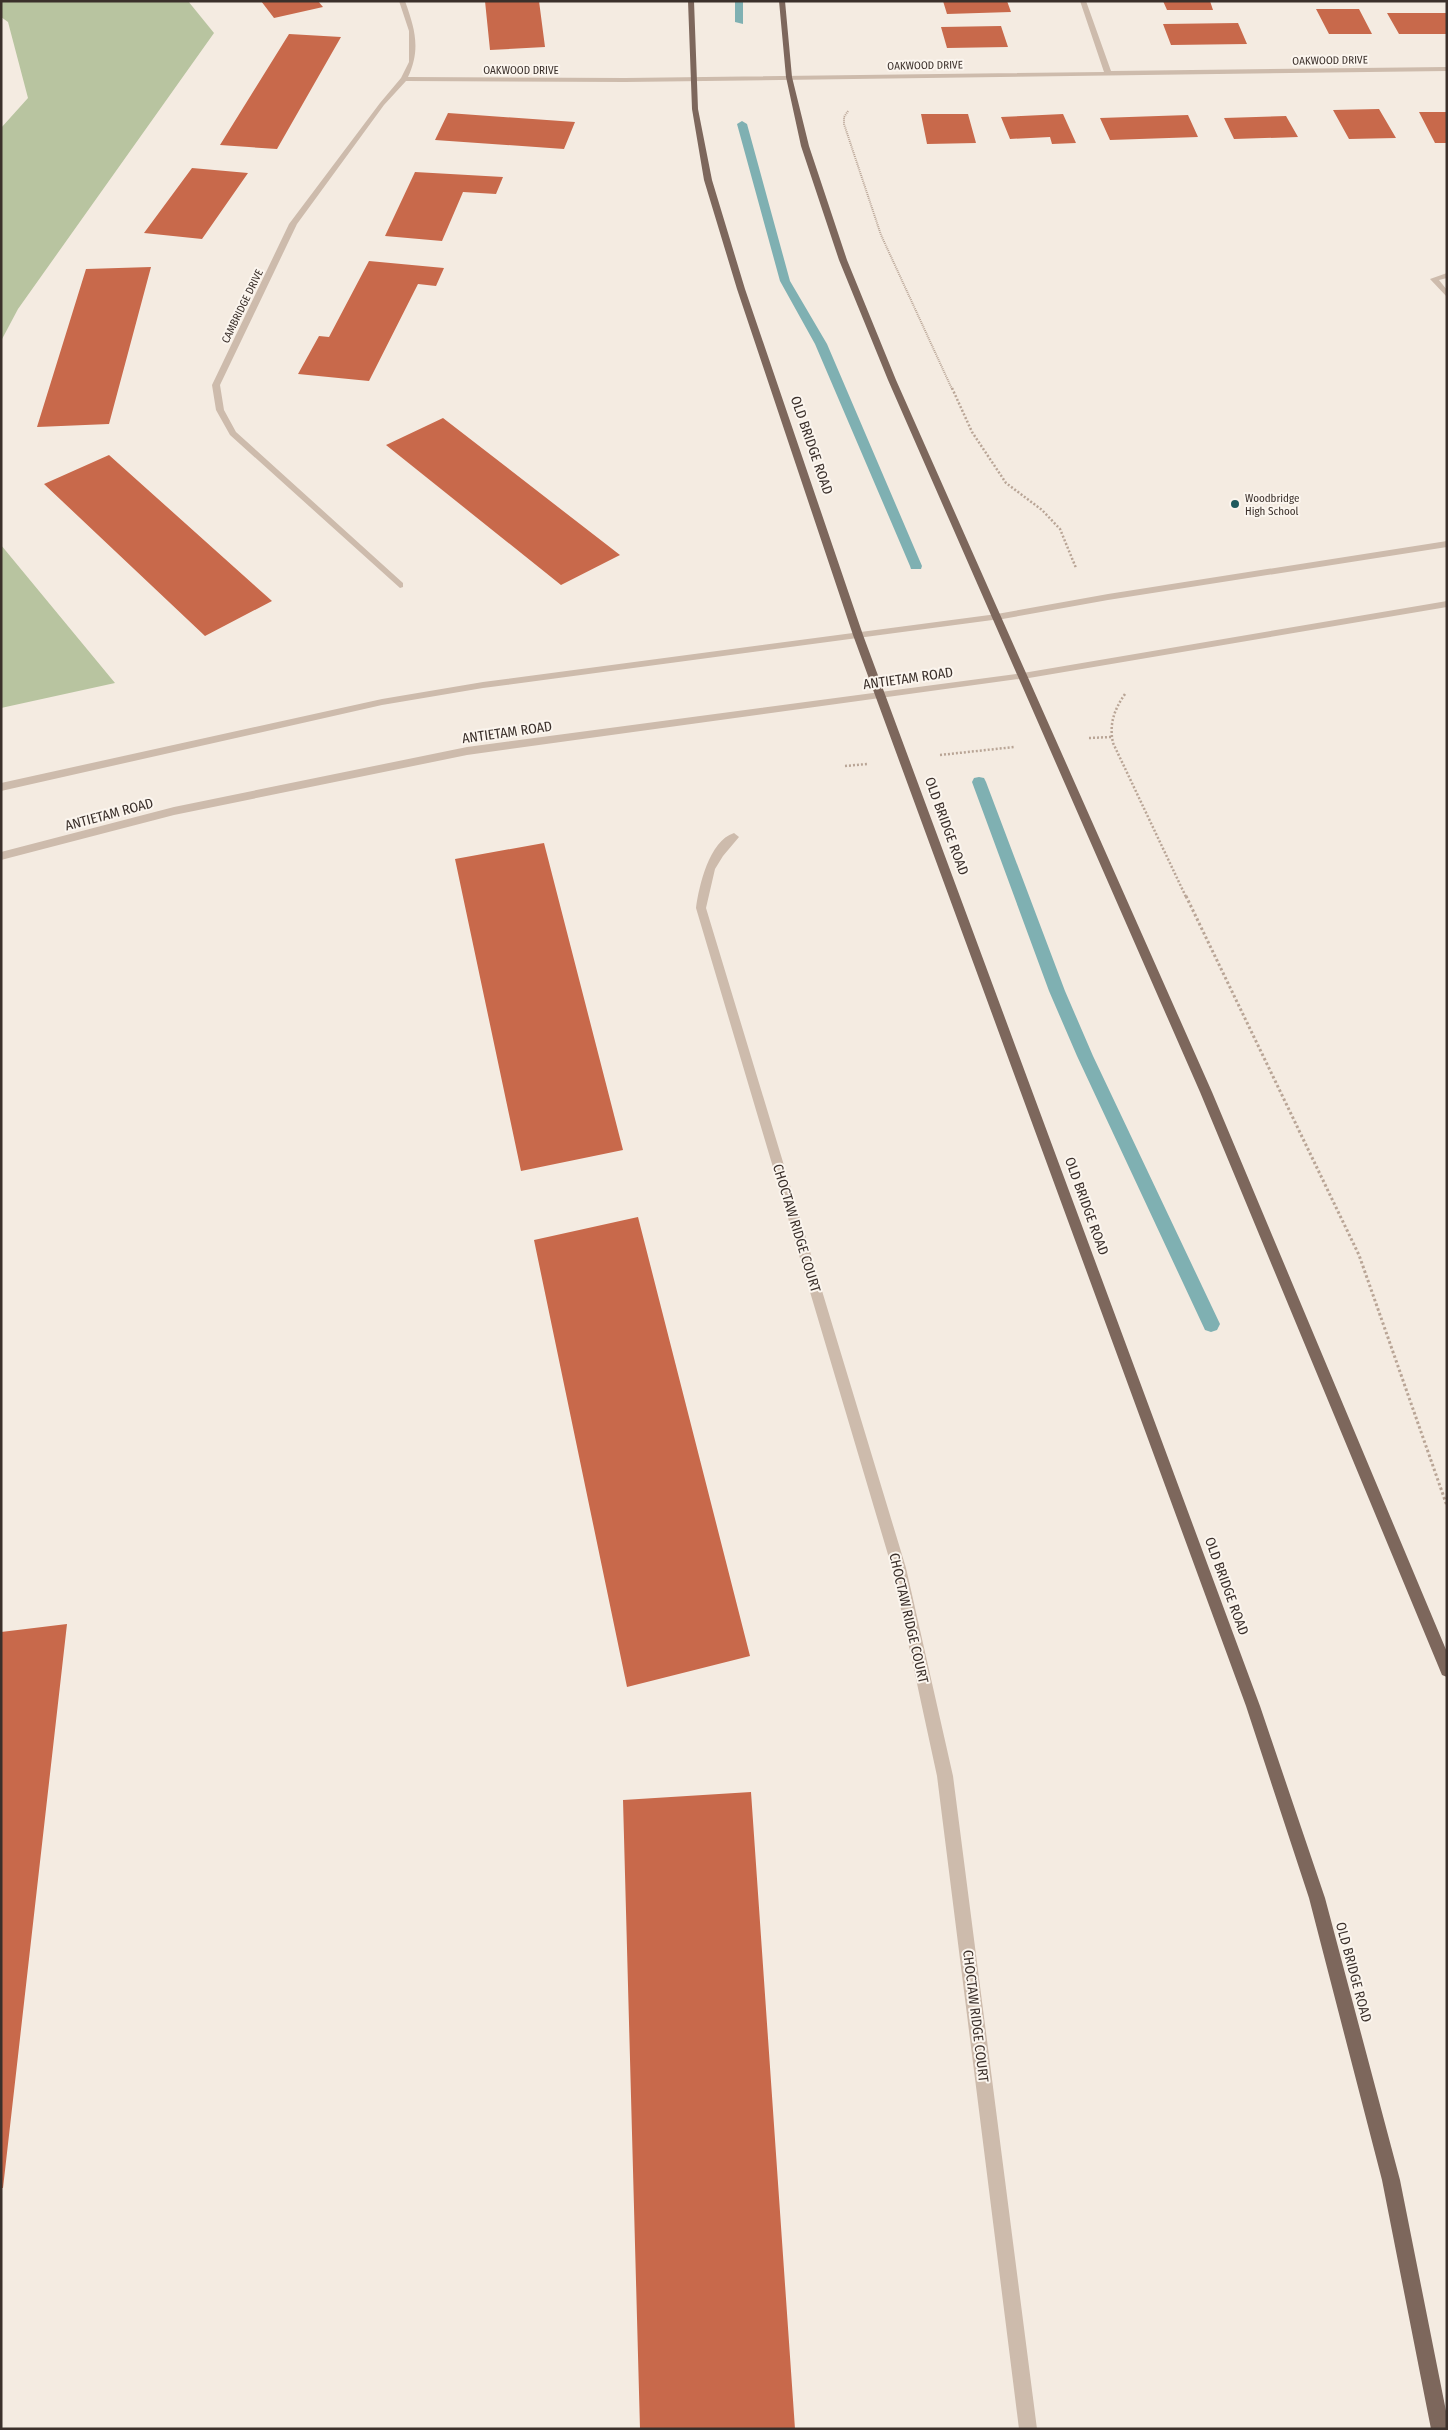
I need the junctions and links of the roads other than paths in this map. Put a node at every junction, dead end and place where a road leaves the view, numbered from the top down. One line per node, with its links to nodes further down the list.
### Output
1 (402, 1): 8 (street, CAMBRIDGE DRIVE)
2 (691, 1): 9 (main road, OLD BRIDGE ROAD)
3 (782, 1): 7 (main road)
4 (1083, 1): 6 (street)
5 (1447, 69): 6 (street, OAKWOOD DRIVE)
6 (1108, 72): 7 (street, OAKWOOD DRIVE)
7 (789, 77): 9 (street, OAKWOOD DRIVE); 15 (main road)
8 (404, 79): 9 (street, OAKWOOD DRIVE); 13 (street, CAMBRIDGE DRIVE)
9 (693, 79): 16 (main road, OLD BRIDGE ROAD)
10 (1447, 275): 11 (street)
11 (1447, 295)
12 (1447, 544): 15 (street)
13 (400, 585)
14 (1447, 604): 17 (street, ANTIETAM ROAD)
15 (997, 617): 16 (street); 17 (main road)
16 (858, 635): 18 (main road, OLD BRIDGE ROAD); 19 (street)
17 (1023, 676): 18 (street, ANTIETAM ROAD); 22 (main road)
18 (880, 695): 21 (street, ANTIETAM ROAD); 24 (main road, OLD BRIDGE ROAD)
19 (1, 787)
20 (734, 837): 23 (street, CHOCTAW RIDGE COURT)
21 (1, 856)
22 (1447, 1670)
23 (1028, 2429)
24 (1440, 2429)

